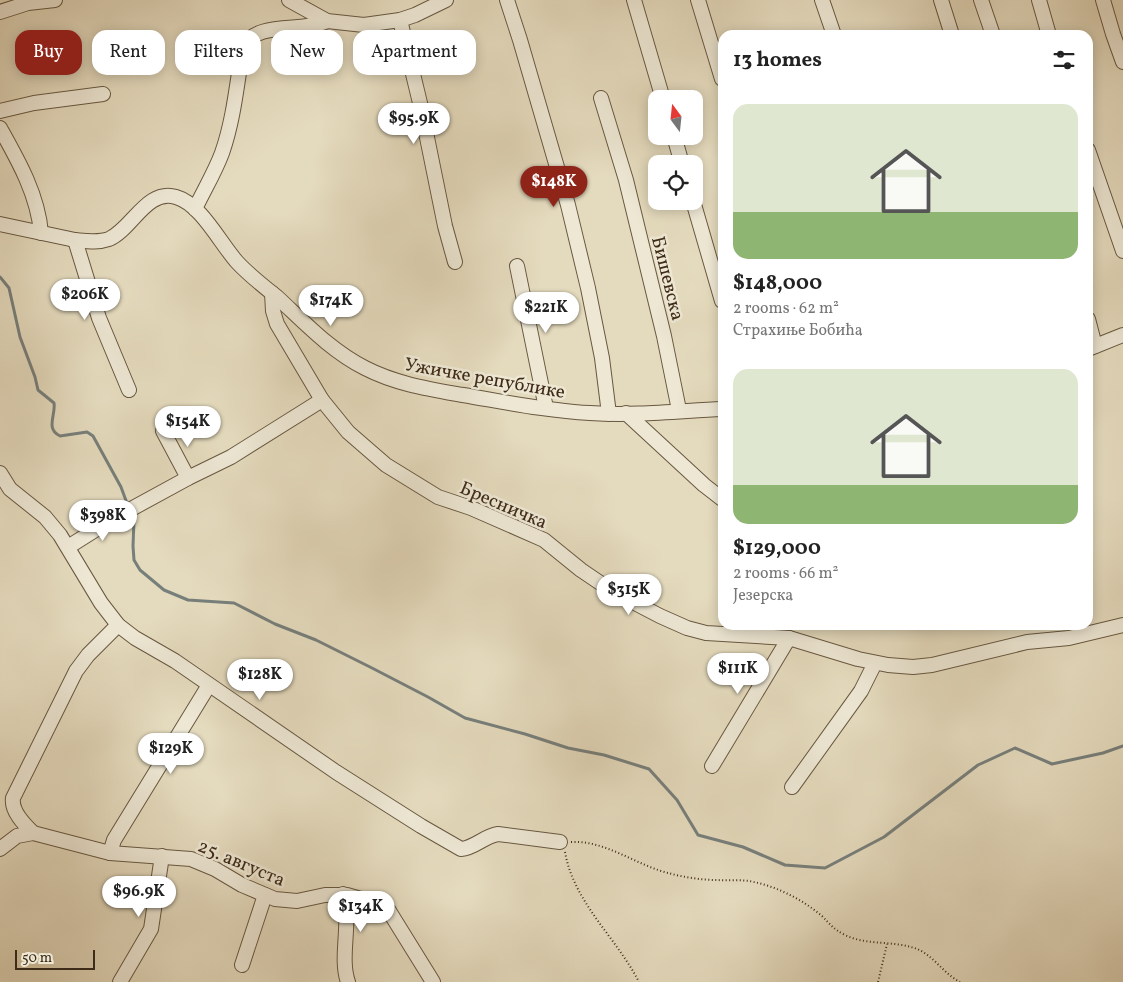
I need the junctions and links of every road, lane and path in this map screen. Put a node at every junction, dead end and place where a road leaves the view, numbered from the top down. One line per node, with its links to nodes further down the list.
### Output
1 (56, 0): 14 (street)
2 (289, 0): 13 (street)
3 (446, 0): 12 (street)
4 (507, 0): 47 (street)
5 (634, 0): 23 (street)
6 (698, 0): 22 (street)
7 (822, 0): 17 (street)
8 (941, 0): 18 (street)
9 (981, 0): 19 (street)
10 (1039, 0): 20 (street)
11 (1104, 0): 21 (street)
12 (428, 4): 15 (street)
13 (312, 5): 16 (street)
14 (0, 12)
15 (400, 20): 16 (street); 35 (street)
16 (327, 21): 29 (street)
17 (832, 30)
18 (950, 30)
19 (991, 30)
20 (1048, 30)
21 (1123, 62)
22 (718, 65)
23 (660, 90)
24 (103, 94): 26 (street)
25 (601, 98): 45 (street, Бишевска)
26 (0, 111)
27 (0, 128): 32 (street)
28 (1093, 164): 34 (street)
29 (195, 209): 33 (street, Ужичке републике); 38 (street, Ужичке републике)
30 (696, 210): 37 (street)
31 (0, 224): 32 (street, Ужичке републике)
32 (42, 233): 33 (street, Ужичке републике)
33 (75, 240): 41 (street)
34 (1123, 251)
35 (455, 262)
36 (518, 266): 43 (street)
37 (718, 287)
38 (272, 293): 42 (street, Бресничка); 43 (street, Ужичке републике)
39 (1123, 335): 40 (street)
40 (1093, 346)
41 (129, 390)
42 (322, 400): 50 (street); 55 (street, Бресничка)
43 (546, 408): 47 (street, Ужичке републике)
44 (718, 408): 45 (street, Ужичке републике)
45 (679, 410): 46 (street, Ужичке републике)
46 (626, 413): 47 (street, Ужичке републике); 51 (street)
47 (608, 414)
48 (162, 431): 50 (street)
49 (1, 476): 52 (street)
50 (188, 478): 52 (street)
51 (718, 496)
52 (68, 547): 53 (street)
53 (118, 625): 57 (street); 60 (street)
54 (1123, 625): 56 (street, Бресничка)
55 (789, 638): 56 (street, Бресничка); 58 (street)
56 (875, 663): 59 (street)
57 (209, 685): 61 (street); 63 (street)
58 (712, 766)
59 (792, 787)
60 (32, 833): 62 (street); 63 (street, 25. августа)
61 (561, 842): 67 (path); 72 (path)
62 (0, 849)
63 (110, 853): 64 (street, 25. августа)
64 (162, 856): 66 (street, 25. августа); 70 (street)
65 (343, 894): 66 (street, 25. августа); 69 (street); 71 (street, 25. августа)
66 (264, 895): 68 (street)
67 (887, 944): 73 (path); 74 (path)
68 (242, 966)
69 (346, 981)
70 (120, 982)
71 (433, 982)
72 (639, 982)
73 (878, 982)
74 (960, 982)

